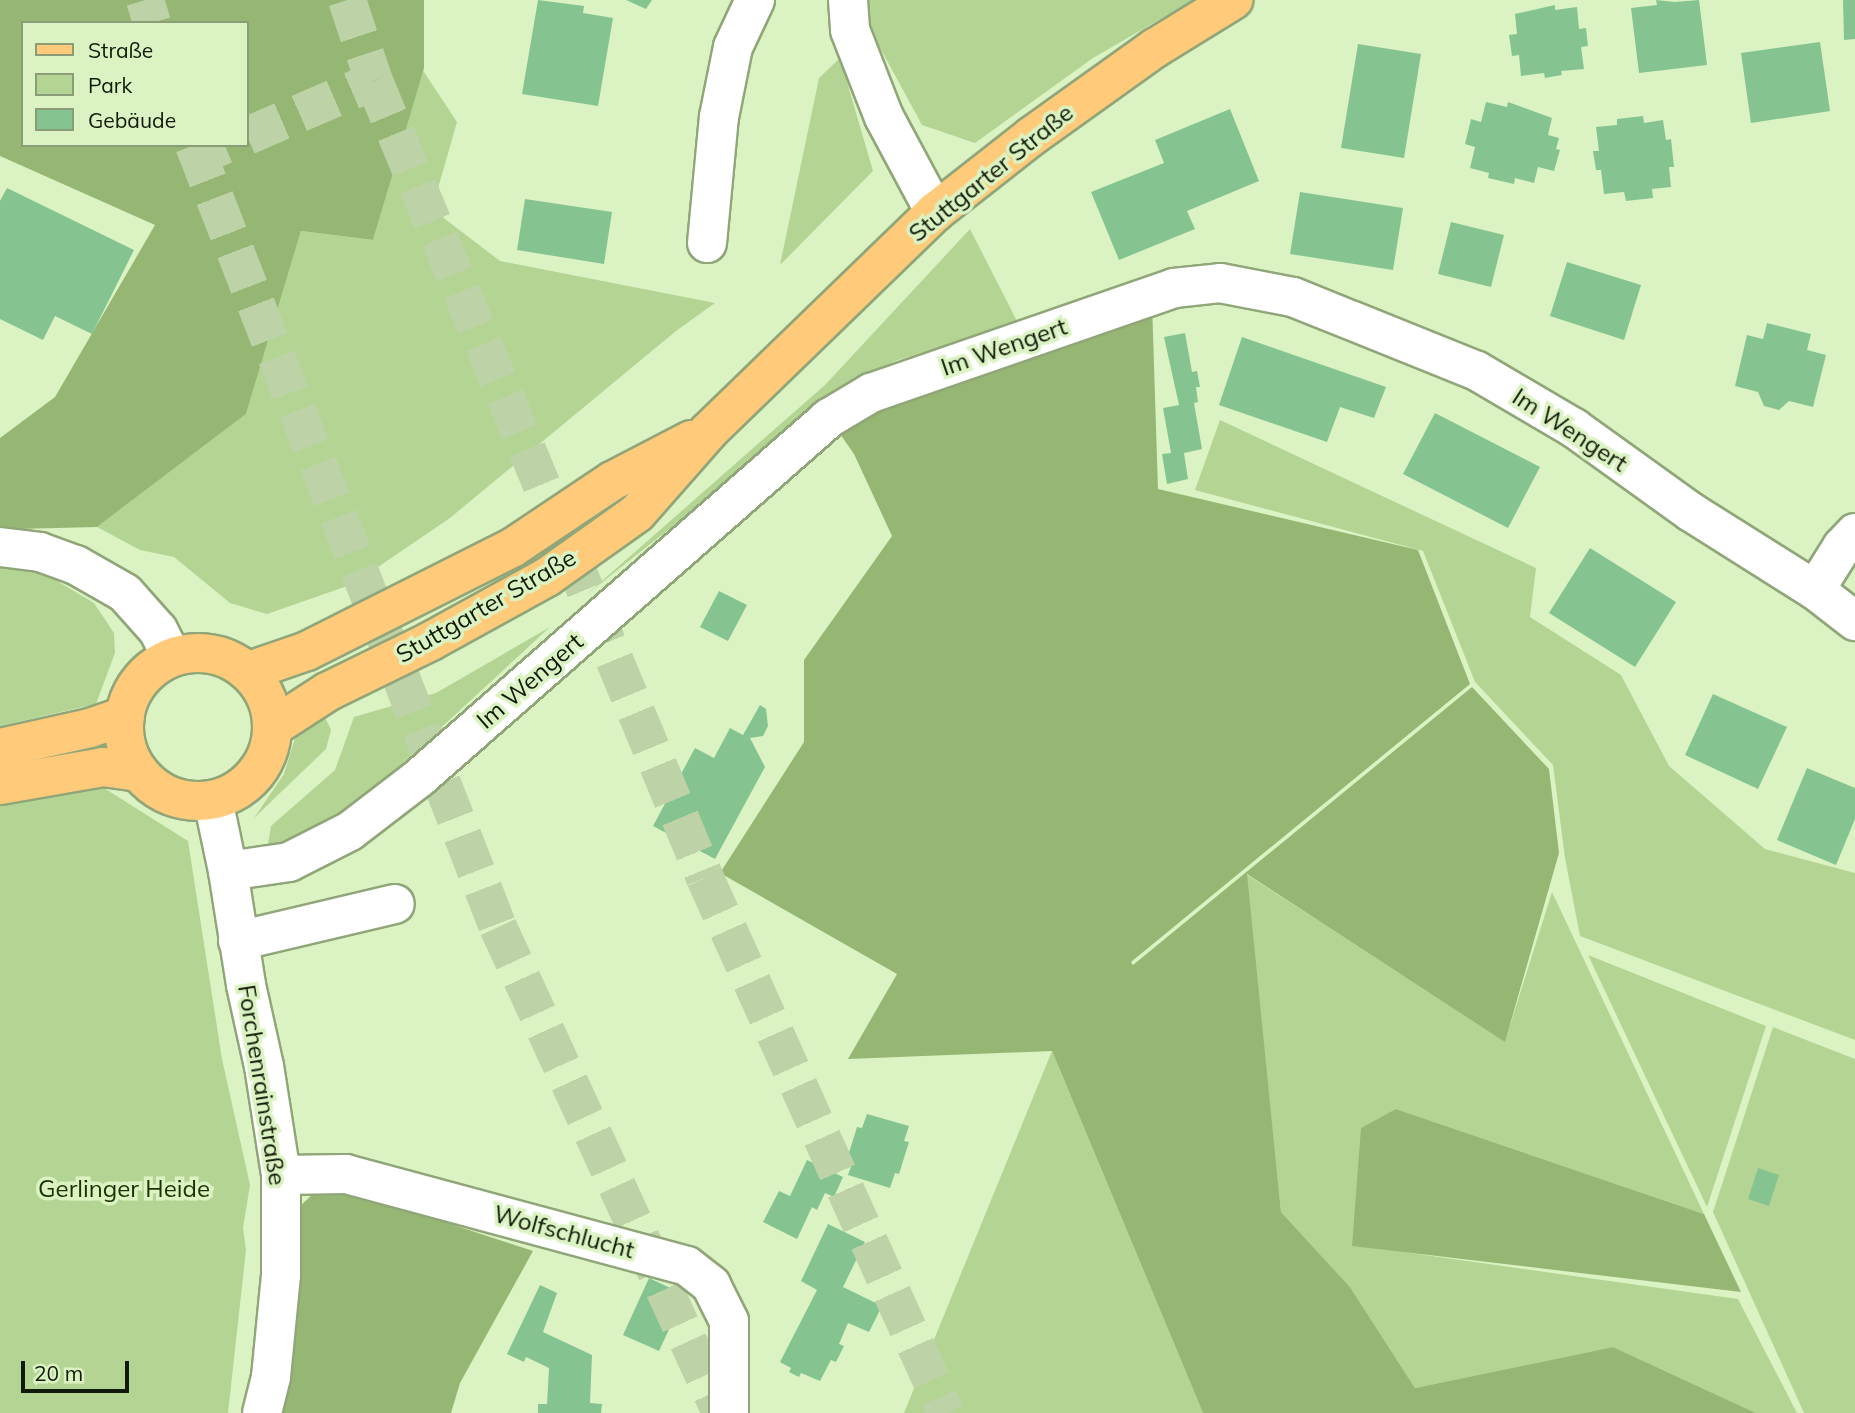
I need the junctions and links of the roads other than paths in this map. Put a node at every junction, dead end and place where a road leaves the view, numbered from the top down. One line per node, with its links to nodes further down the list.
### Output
1 (754, 0): 5 (street)
2 (848, 0): 4 (street)
3 (1233, 0): 4 (main road, Stuttgarter Straße)
4 (935, 212): 6 (main road, Stuttgarter Straße)
5 (706, 243)
6 (709, 431): 12 (main road, Stuttgarter Straße); 14 (main road, Stuttgarter Straße)
7 (1855, 533): 9 (street)
8 (0, 547): 11 (street)
9 (1815, 590): 10 (street, Im Wengert); 19 (street, Im Wengert)
10 (1855, 621)
11 (172, 657): 12 (main road); 13 (main road)
12 (249, 671): 14 (main road)
13 (125, 716): 15 (main road); 16 (main road)
14 (273, 727): 18 (main road)
15 (0, 748)
16 (139, 772): 17 (main road); 18 (main road)
17 (0, 785)
18 (213, 800): 19 (street, Forchenrainstraße)
19 (228, 871): 21 (street, Forchenrainstraße)
20 (395, 904): 21 (street)
21 (239, 941): 22 (street, Forchenrainstraße)
22 (281, 1175): 23 (street, Forchenrainstraße); 24 (street, Wolfschlucht)
23 (262, 1413)
24 (729, 1413)

